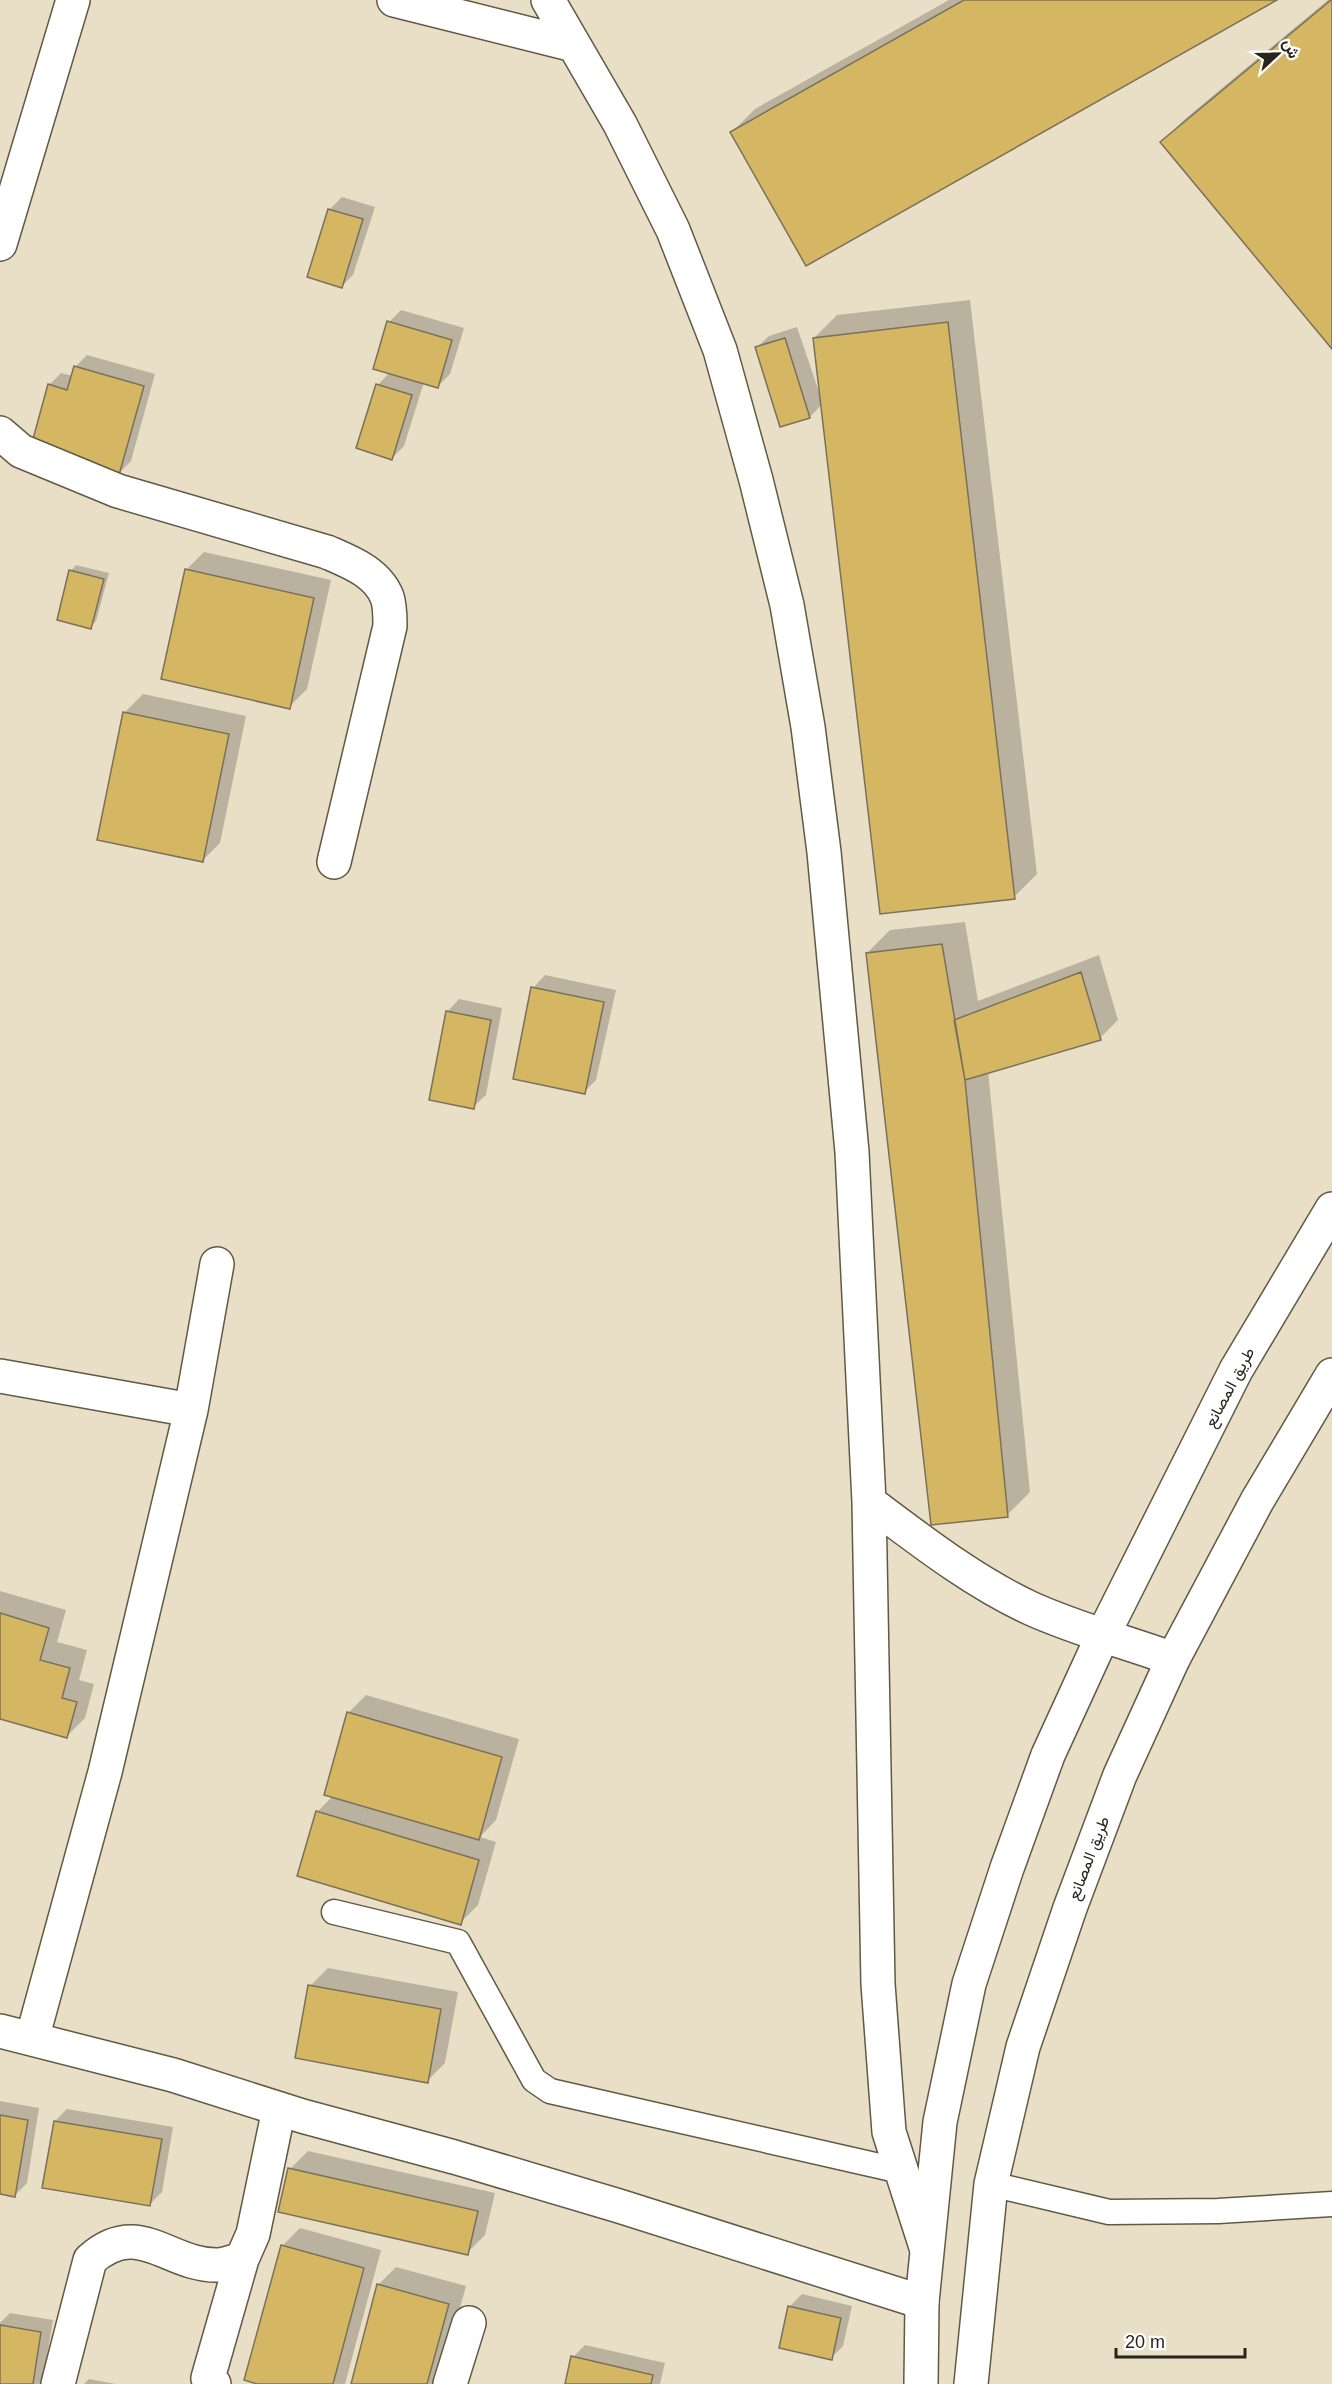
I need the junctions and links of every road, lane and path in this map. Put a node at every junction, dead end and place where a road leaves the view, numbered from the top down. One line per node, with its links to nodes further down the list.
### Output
1 (73, 0): 5 (street)
2 (394, 0): 4 (street)
3 (548, 0): 4 (street)
4 (574, 45): 13 (street)
5 (0, 244)
6 (0, 433): 7 (street)
7 (334, 862)
8 (1332, 1209): 14 (street, طريق المصانع)
9 (217, 1264): 12 (street)
10 (1332, 1375): 15 (street, طريق المصانع)
11 (0, 1376): 12 (street)
12 (191, 1410): 18 (street)
13 (869, 1502): 14 (street); 20 (street)
14 (1103, 1635): 15 (street); 23 (street, طريق المصانع)
15 (1173, 1659): 21 (street, طريق المصانع)
16 (334, 1912): 20 (lane)
17 (0, 2031): 18 (street)
18 (32, 2039): 19 (street)
19 (279, 2109): 24 (street); 25 (street)
20 (901, 2171): 23 (street)
21 (991, 2184): 22 (lane); 31 (street, طريق المصانع)
22 (1332, 2204)
23 (926, 2247): 25 (street, طريق المصانع)
24 (242, 2259): 27 (street); 28 (street)
25 (922, 2302): 30 (street, طريق المصانع)
26 (469, 2324): 29 (street)
27 (58, 2384)
28 (214, 2384)
29 (450, 2384)
30 (921, 2384)
31 (971, 2384)

